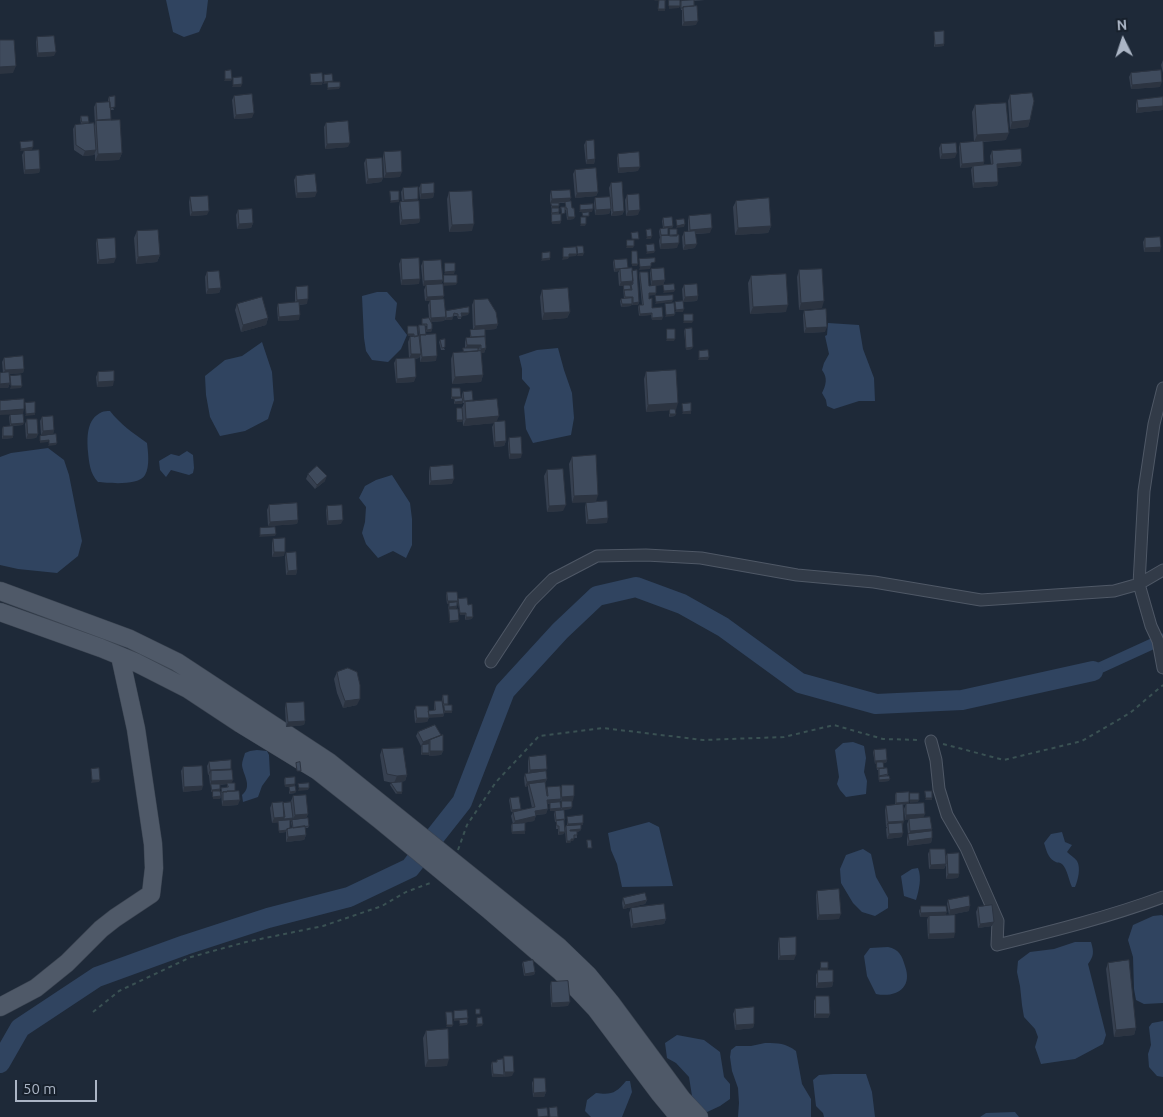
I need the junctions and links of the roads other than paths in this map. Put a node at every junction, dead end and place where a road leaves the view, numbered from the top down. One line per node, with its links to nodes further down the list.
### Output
1 (1163, 388): 3 (street)
2 (1163, 570): 3 (street)
3 (1139, 584): 7 (street); 8 (street)
4 (0, 591): 10 (main road)
5 (0, 612): 6 (main road)
6 (120, 656): 10 (main road); 13 (main road)
7 (492, 662)
8 (1163, 668)
9 (931, 741): 12 (street)
10 (384, 815): 11 (main road)
11 (446, 866): 14 (main road); 15 (main road)
12 (1163, 897)
13 (0, 1007)
14 (679, 1117)
15 (699, 1117)

